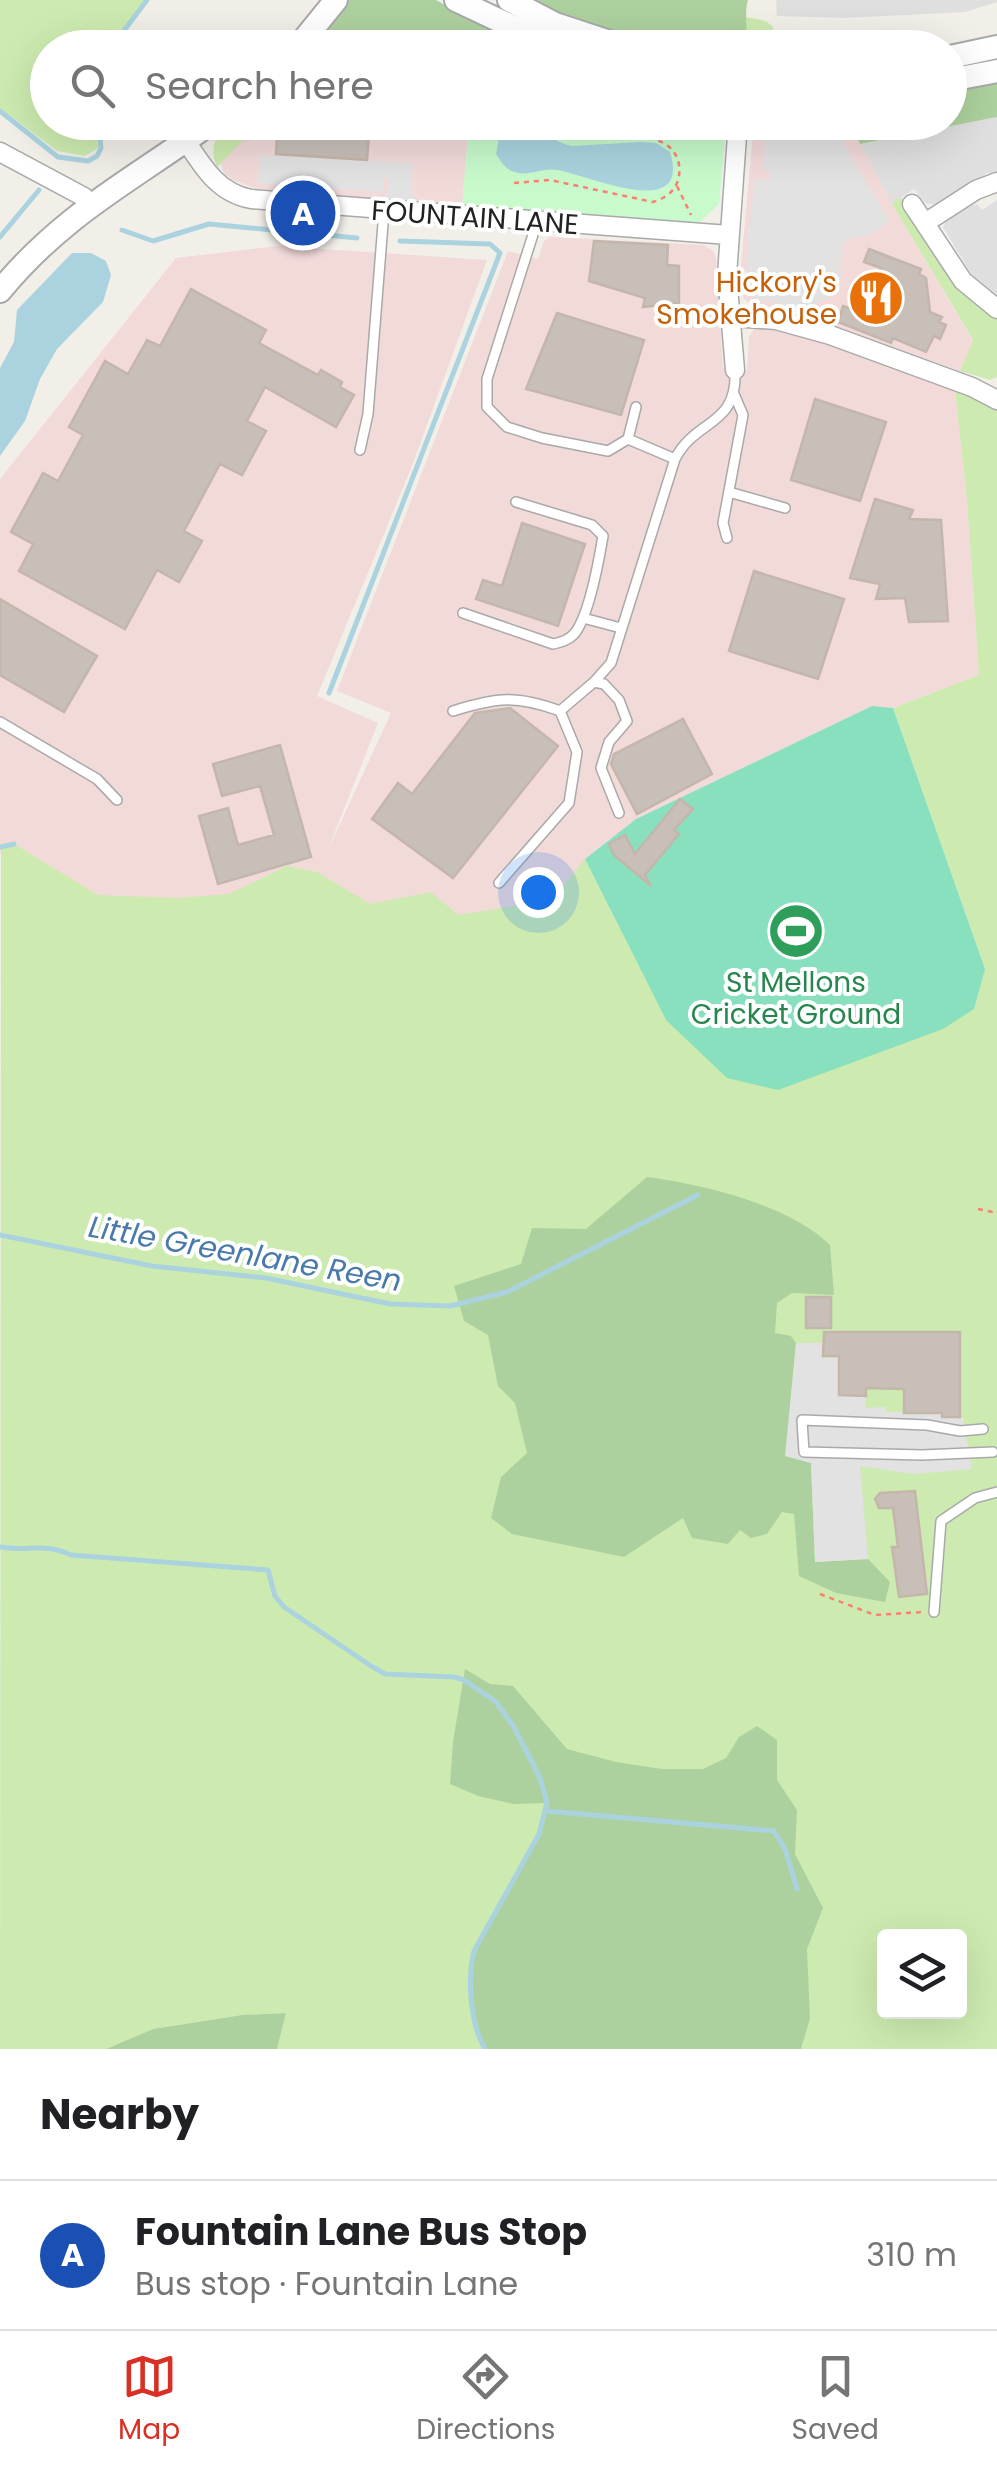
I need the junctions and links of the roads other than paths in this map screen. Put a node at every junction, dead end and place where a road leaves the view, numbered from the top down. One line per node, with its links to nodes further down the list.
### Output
1 (336, 0): 4 (street)
2 (456, 0): 5 (street)
3 (509, 0): 6 (street)
4 (312, 30)
5 (519, 30)
6 (572, 30)
7 (997, 48): 8 (street)
8 (967, 53)
9 (997, 70): 10 (street)
10 (967, 76)
11 (737, 140): 20 (street)
12 (186, 141): 15 (street); 17 (street, FOUNTAIN LANE)
13 (0, 152): 15 (street)
14 (997, 182): 19 (street)
15 (90, 204): 21 (street)
16 (912, 204): 19 (street)
17 (384, 211): 18 (street, FOUNTAIN LANE); 29 (lane)
18 (537, 222): 20 (street, FOUNTAIN LANE); 28 (lane)
19 (924, 223): 22 (street)
20 (729, 234): 23 (street)
21 (0, 290)
22 (997, 309)
23 (732, 317): 24 (street); 26 (street)
24 (735, 370): 25 (lane)
25 (734, 394): 30 (lane); 31 (lane)
26 (997, 399)
27 (636, 407): 28 (lane)
28 (628, 439): 30 (lane)
29 (360, 450)
30 (675, 459): 37 (lane)
31 (729, 492): 33 (lane); 34 (lane)
32 (516, 502): 36 (lane)
33 (785, 508)
34 (727, 538)
35 (462, 613): 36 (lane)
36 (583, 618): 37 (lane)
37 (620, 628): 38 (lane)
38 (594, 682): 39 (lane); 43 (lane)
39 (560, 710): 40 (lane); 44 (lane)
40 (453, 711)
41 (0, 722): 42 (lane)
42 (117, 800)
43 (620, 813)
44 (499, 883)
45 (984, 1429): 46 (lane)
46 (993, 1452)
47 (997, 1492): 48 (lane)
48 (934, 1612)

